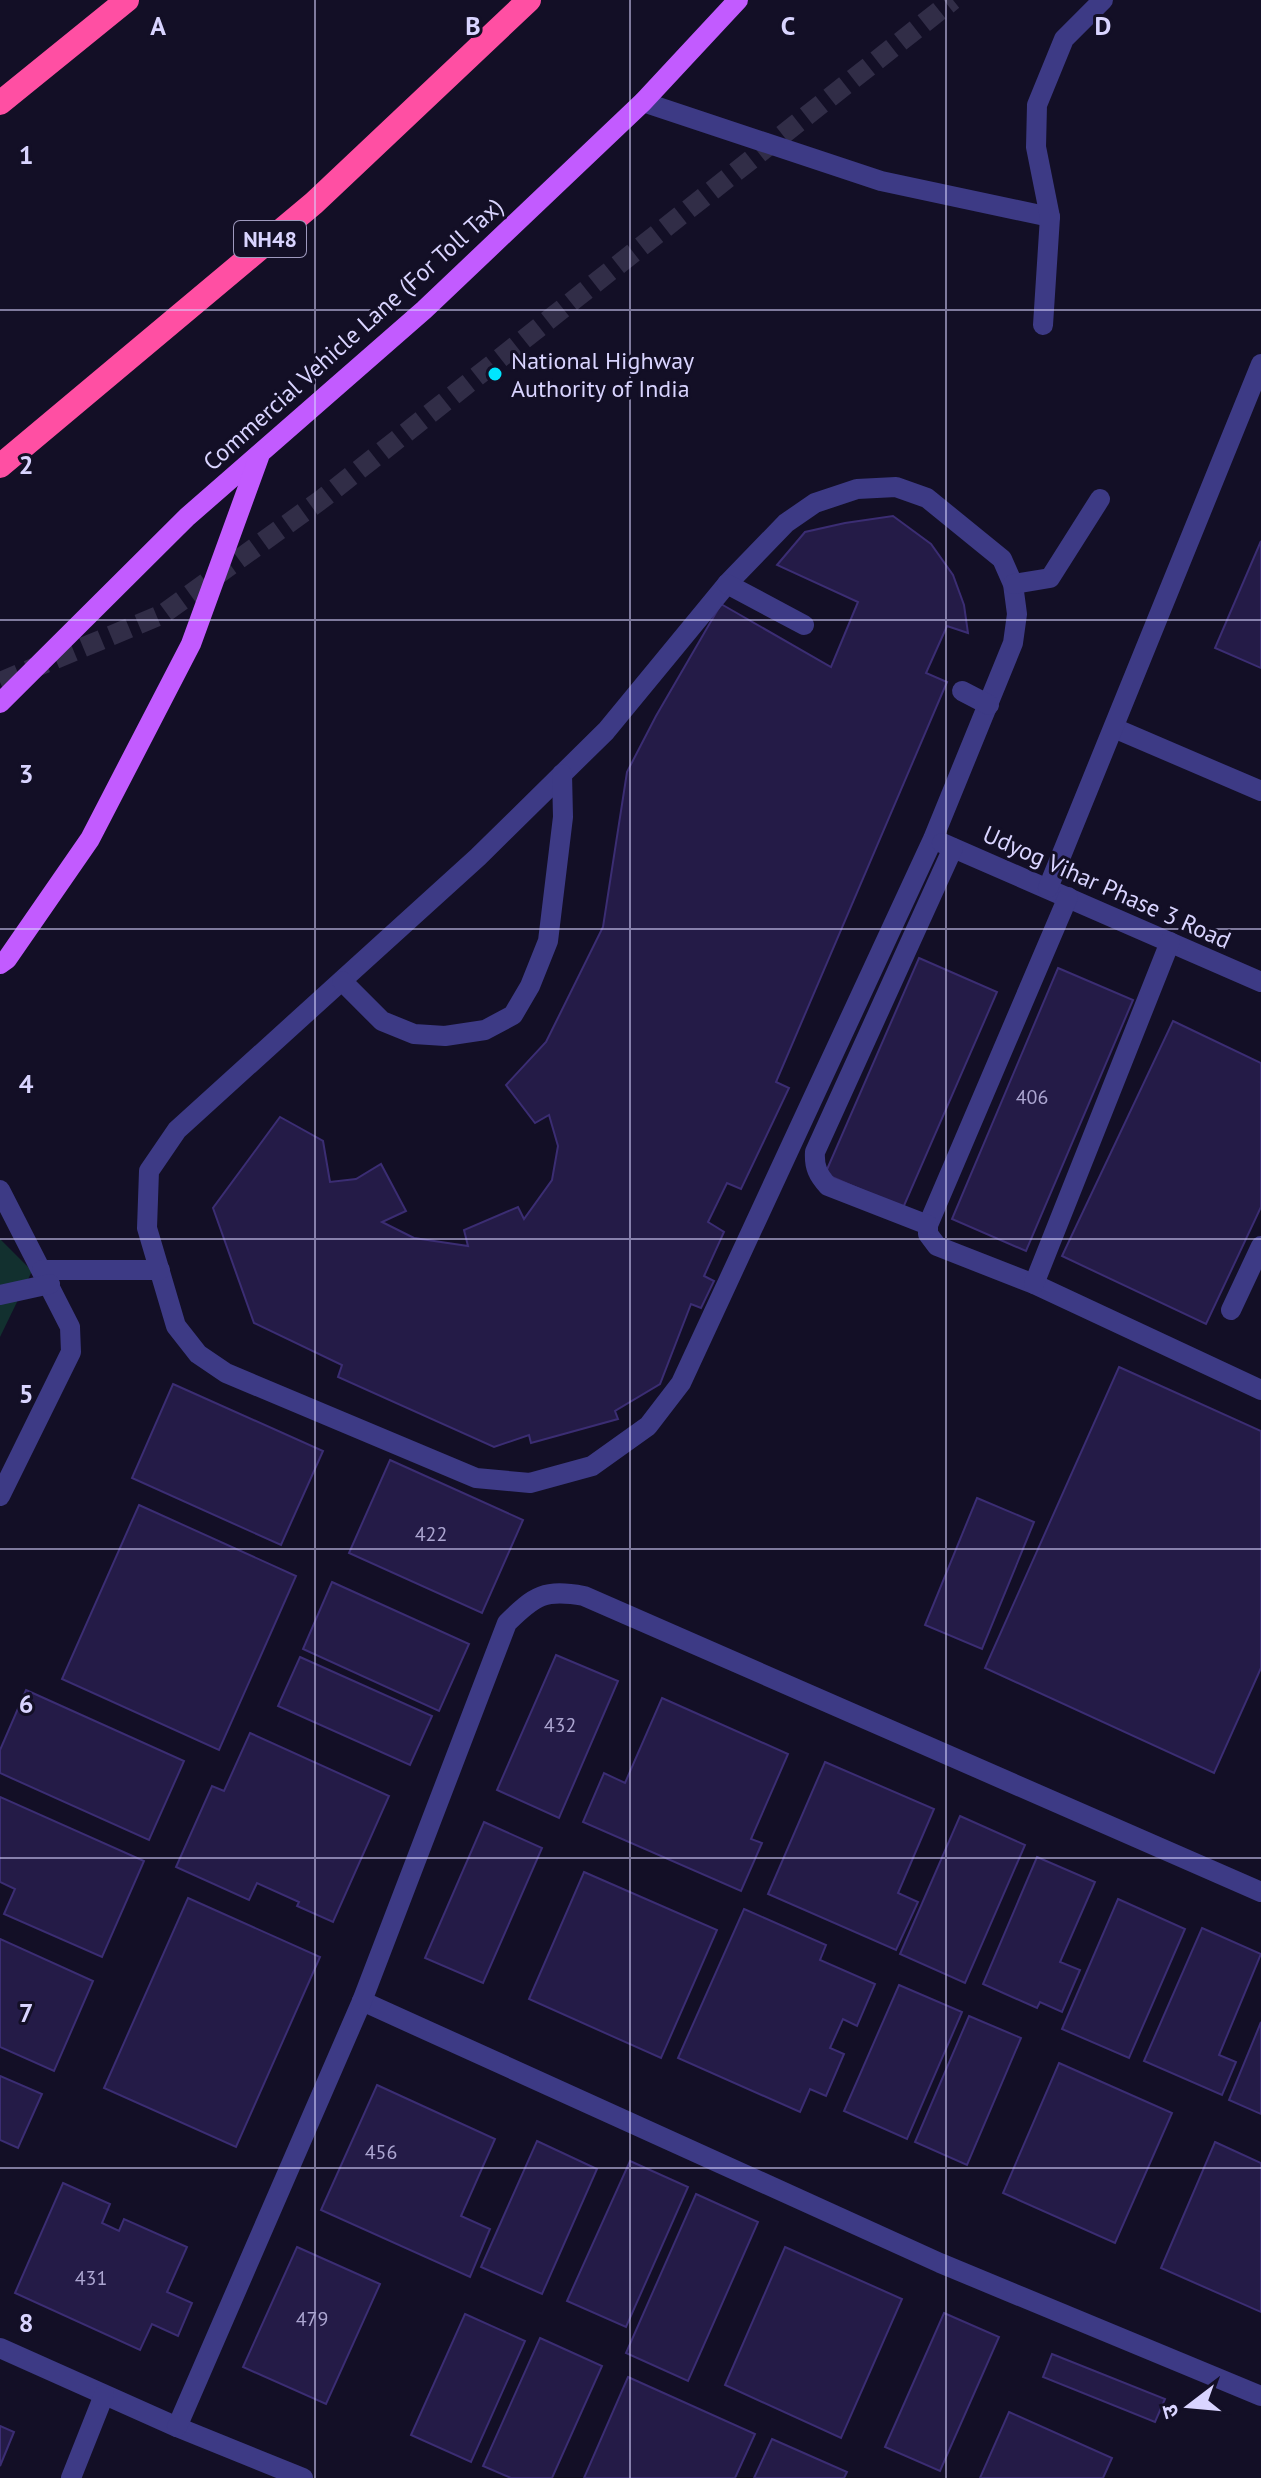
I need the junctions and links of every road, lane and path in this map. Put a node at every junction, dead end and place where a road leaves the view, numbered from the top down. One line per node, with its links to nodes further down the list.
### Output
1 (127, 0): 6 (highway)
2 (529, 0): 11 (highway, NH48)
3 (738, 0): 5 (main road, Commercial Vehicle Lane (For Toll Tax))
4 (1103, 0): 7 (street)
5 (643, 102): 7 (street); 10 (main road, Commercial Vehicle Lane (For Toll Tax))
6 (0, 103)
7 (1050, 217): 8 (street)
8 (1043, 325)
9 (1261, 364): 19 (street)
10 (261, 453): 17 (main road, Commercial Vehicle Lane (For Toll Tax)); 26 (main road)
11 (0, 466)
12 (1100, 499): 14 (street)
13 (727, 584): 14 (street); 15 (street); 20 (street)
14 (1013, 584): 18 (street)
15 (804, 625)
16 (962, 691): 18 (street)
17 (0, 703)
18 (989, 705): 22 (street)
19 (1114, 728): 21 (street); 23 (street)
20 (562, 774): 27 (street); 27 (street)
21 (1261, 791)
22 (942, 843): 23 (street, Udyog Vihar Phase 3 Road); 30 (street); 32 (street)
23 (1048, 888): 24 (street, Udyog Vihar Phase 3 Road)
24 (1068, 897): 25 (street, Udyog Vihar Phase 3 Road); 30 (street)
25 (1170, 942): 28 (street, Udyog Vihar Phase 3 Road); 34 (street)
26 (0, 964)
27 (342, 981): 32 (street)
28 (1261, 982)
29 (0, 1190): 33 (street)
30 (928, 1225): 34 (street)
31 (1261, 1246): 36 (street)
32 (160, 1270): 33 (street)
33 (46, 1277): 35 (street); 38 (street)
34 (1034, 1284): 37 (street)
35 (0, 1295)
36 (1231, 1310)
37 (1261, 1390)
38 (0, 1496)
39 (1261, 1892): 40 (street)
40 (362, 2001): 43 (street); 44 (street)
41 (0, 2348): 42 (street)
42 (104, 2395): 44 (street); 45 (street)
43 (1261, 2396)
44 (177, 2427): 46 (street)
45 (71, 2478)
46 (303, 2478)

